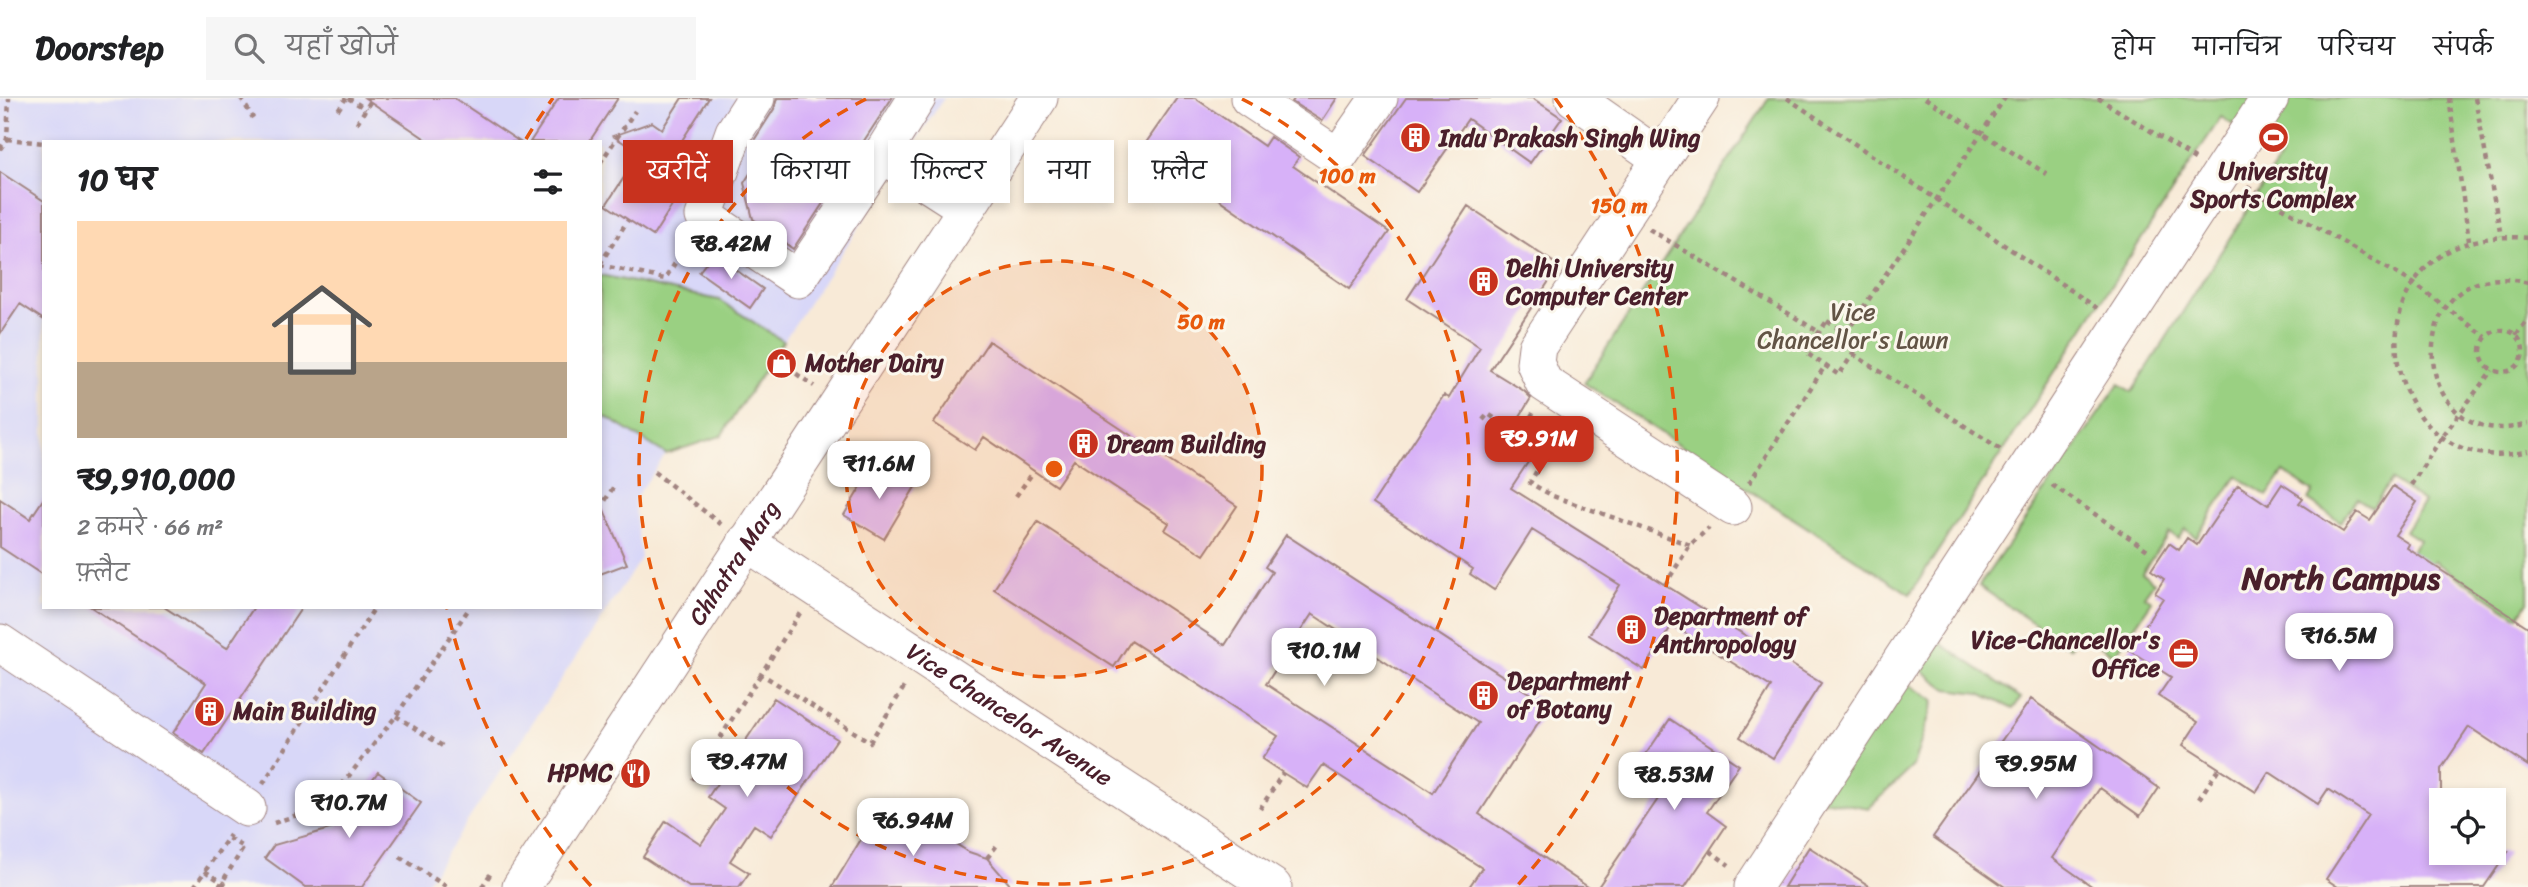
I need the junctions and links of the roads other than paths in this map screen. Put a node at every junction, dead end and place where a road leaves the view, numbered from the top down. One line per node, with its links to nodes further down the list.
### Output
1 (756, 98): 9 (street)
2 (917, 98): 9 (street)
3 (1039, 98): 11 (street, Chhatra Marg)
4 (1249, 98): 5 (street)
5 (1379, 98)
6 (1574, 98): 10 (street)
7 (1701, 98): 10 (street)
8 (2270, 98): 18 (street)
9 (882, 154): 11 (street)
10 (1661, 159): 12 (street)
11 (966, 208): 13 (street, Chhatra Marg)
12 (1733, 507)
13 (746, 541): 16 (street, Chhatra Marg); 17 (street, Vice Chancelor Avenue)
14 (0, 643): 15 (street)
15 (245, 826)
16 (521, 887)
17 (1273, 887)
18 (1753, 887)

